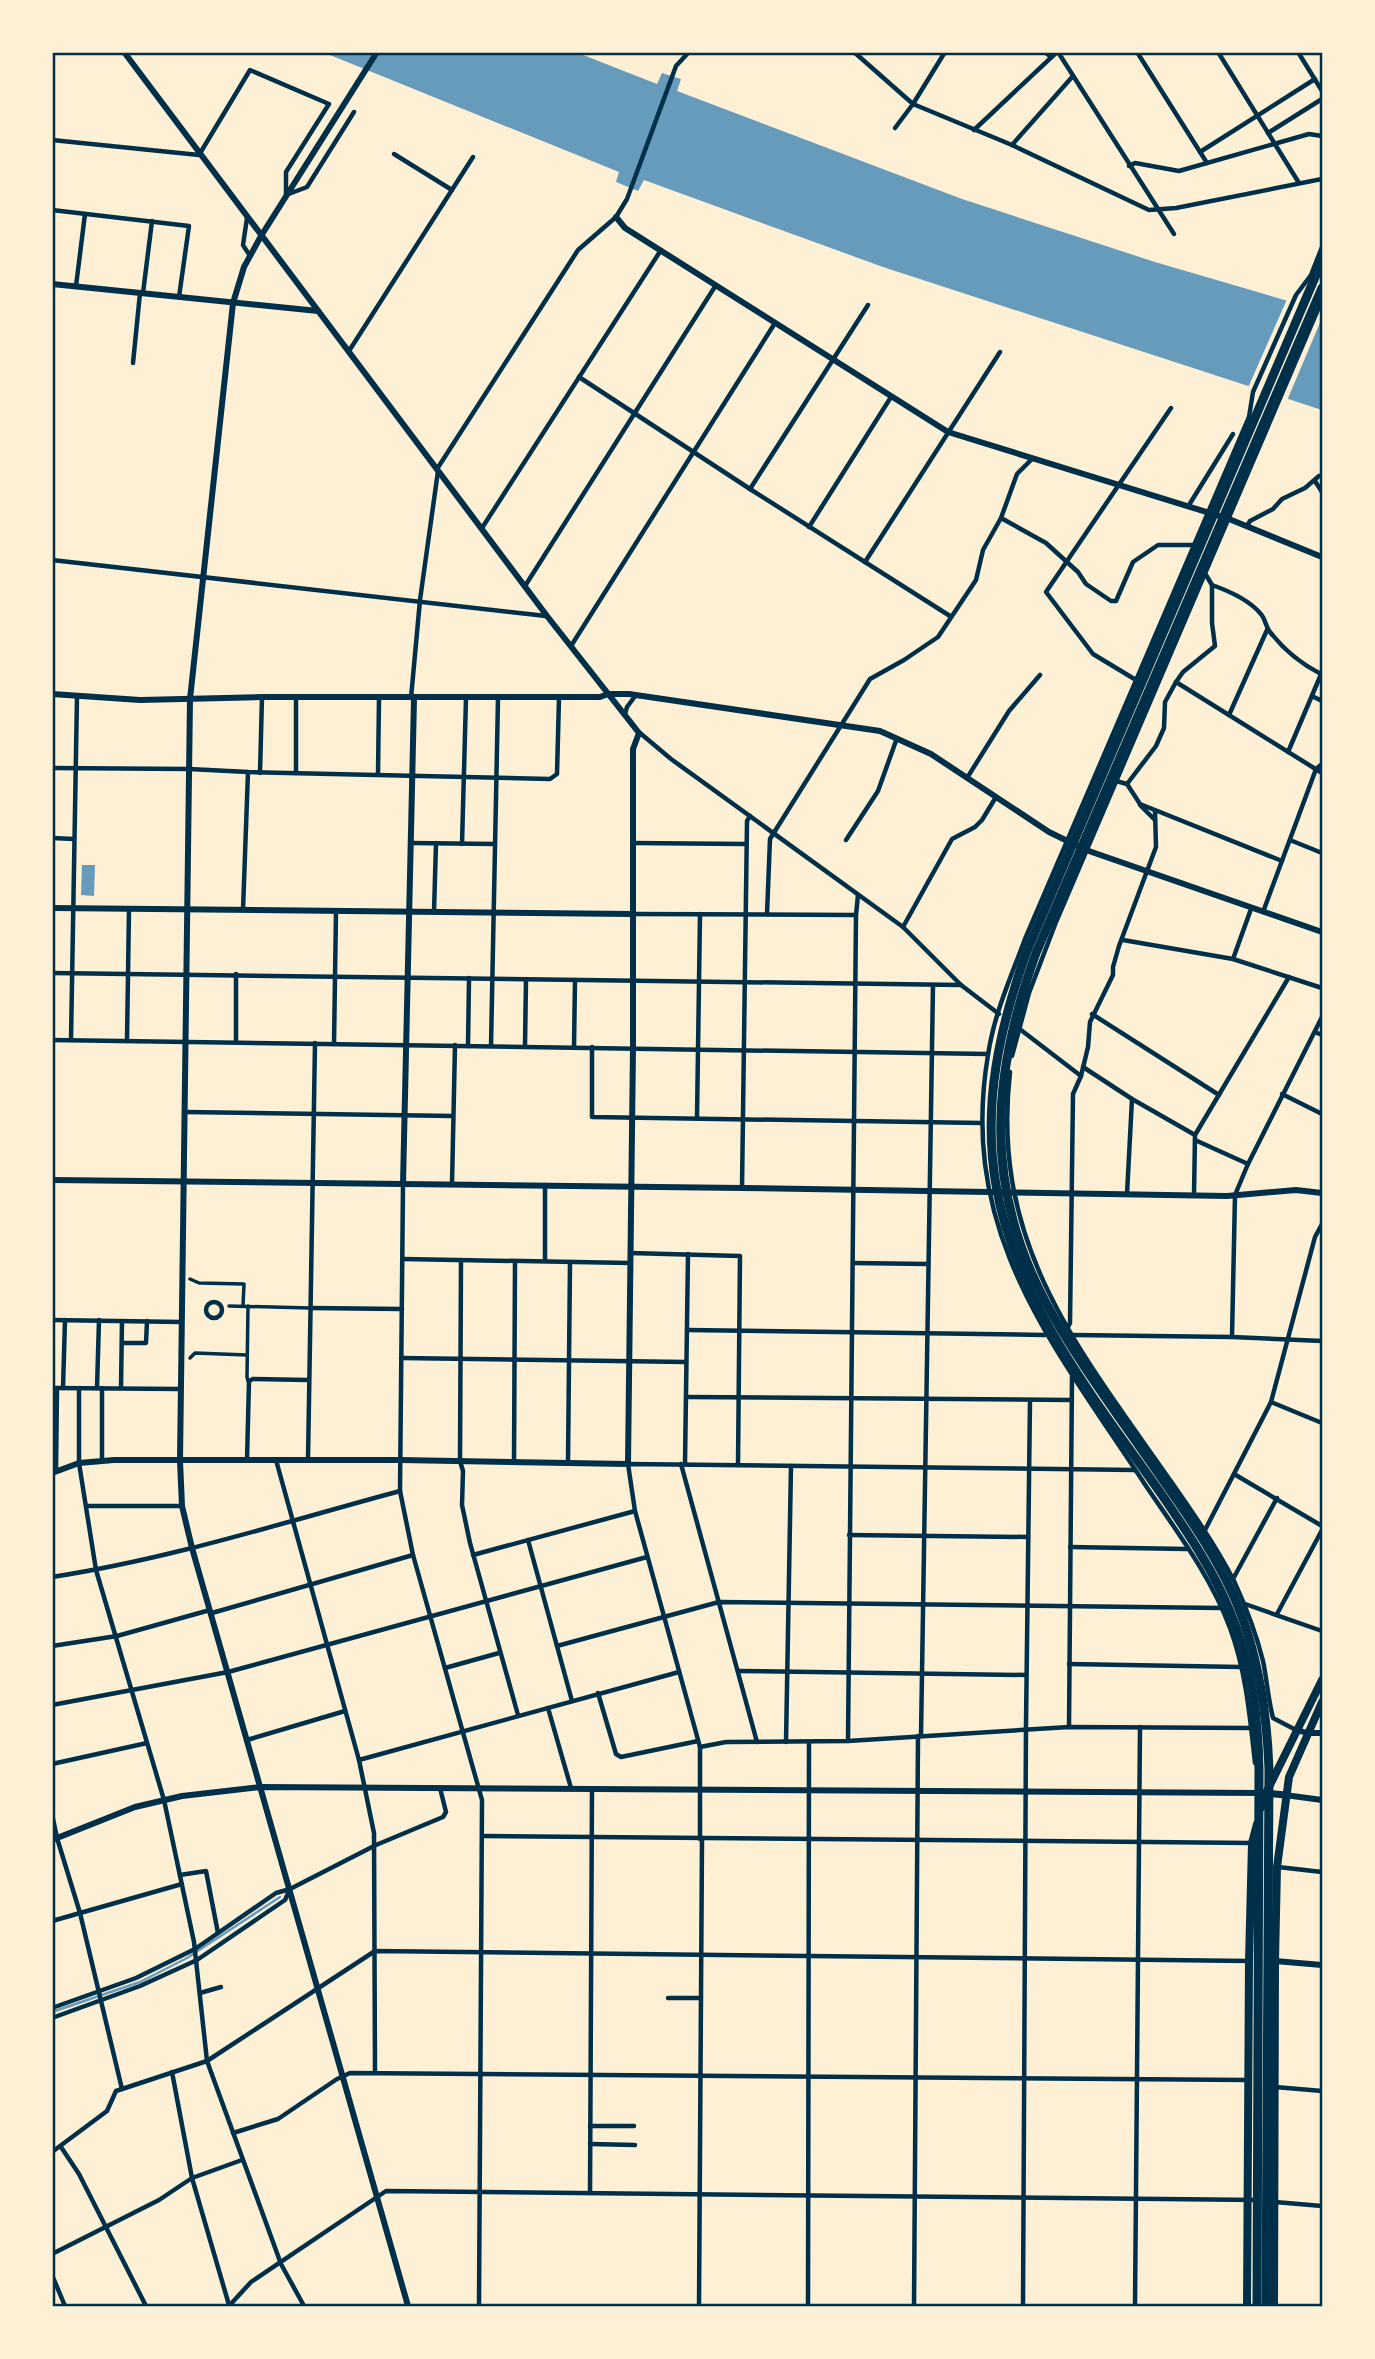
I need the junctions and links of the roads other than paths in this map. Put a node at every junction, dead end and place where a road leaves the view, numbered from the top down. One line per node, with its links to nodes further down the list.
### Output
1 (124, 52): 30 (street)
2 (377, 52): 37 (street)
3 (689, 52): 42 (street)
4 (854, 52): 13 (street)
5 (865, 52): 13 (street)
6 (945, 52): 18 (street)
7 (1045, 52): 12 (street)
8 (1058, 52): 12 (street); 14 (street)
9 (1138, 52): 28 (street)
10 (1218, 52): 20 (street)
11 (1298, 52): 15 (street)
12 (1051, 57): 22 (street)
13 (862, 59): 18 (street)
14 (1073, 76): 27 (street); 33 (street)
15 (1315, 79): 16 (street); 20 (street)
16 (1322, 91)
17 (1322, 99): 23 (street)
18 (914, 104): 21 (street); 22 (street)
19 (354, 112): 37 (street)
20 (1257, 115): 23 (street); 28 (street)
21 (895, 128)
22 (973, 131): 27 (street)
23 (1268, 133): 26 (street)
24 (1322, 135): 26 (street)
25 (52, 140): 30 (street)
26 (1275, 143): 32 (street); 35 (street)
27 (1012, 145): 38 (street)
28 (1200, 152): 32 (street)
29 (394, 154): 36 (street)
30 (199, 155): 37 (street); 41 (street)
31 (473, 157): 36 (street)
32 (1207, 163): 33 (street)
33 (1129, 166): 38 (street)
34 (1322, 179): 35 (street)
35 (1299, 183): 38 (street)
36 (452, 190): 61 (street)
37 (286, 195): 45 (street)
38 (1156, 209): 44 (street)
39 (52, 210): 40 (street)
40 (85, 214): 43 (street); 52 (street)
41 (247, 218): 45 (street); 48 (street)
42 (616, 218): 47 (street); 75 (street)
43 (152, 221): 54 (street); 55 (street)
44 (1174, 234)
45 (261, 236): 48 (street); 59 (street)
46 (1322, 247): 69 (street)
47 (661, 250): 51 (street); 65 (street)
48 (250, 256): 57 (street)
49 (1322, 261): 492 (highway)
50 (52, 284): 52 (street)
51 (717, 284): 60 (street); 68 (street)
52 (76, 286): 54 (street)
53 (1322, 288): 492 (highway)
54 (142, 293): 55 (street); 64 (street)
55 (179, 298): 57 (street)
56 (1322, 300): 70 (street)
57 (233, 303): 59 (street); 92 (street)
58 (868, 305): 63 (street)
59 (318, 311): 61 (street)
60 (775, 323): 63 (street); 73 (street)
61 (348, 352): 75 (street)
62 (1000, 352): 71 (street)
63 (833, 359): 66 (street); 77 (street)
64 (132, 363)
65 (579, 377): 68 (street); 85 (street)
66 (891, 397): 71 (street); 84 (street)
67 (1171, 408): 76 (street)
68 (635, 414): 73 (street); 94 (street)
69 (1249, 417): 70 (street); 80 (street)
70 (1270, 424): 82 (street)
71 (948, 432): 74 (street); 89 (street)
72 (1233, 434): 79 (street)
73 (693, 452): 77 (street); 99 (street)
74 (1032, 459): 76 (street); 81 (street)
75 (437, 470): 85 (street); 95 (street)
76 (1119, 485): 79 (street); 90 (street)
77 (750, 489): 84 (street)
78 (1322, 492): 83 (street)
79 (1189, 505): 80 (street)
80 (1209, 512): 82 (street); 86 (street)
81 (1001, 519): 90 (street); 97 (street)
82 (1229, 519): 83 (street); 91 (street)
83 (1247, 526): 87 (street)
84 (809, 527): 89 (street)
85 (481, 528): 94 (street)
86 (1194, 545): 90 (street); 102 (street)
87 (1322, 558)
88 (52, 560): 92 (street)
89 (865, 562): 97 (street)
90 (1067, 562): 102 (street)
91 (1206, 574): 93 (street); 138 (street)
92 (203, 576): 95 (street); 115 (street)
93 (1212, 585): 98 (street); 103 (street)
94 (526, 586): 96 (street)
95 (420, 600): 96 (street); 116 (street)
96 (547, 616): 99 (street)
97 (950, 616): 120 (street)
98 (1267, 629): 100 (street); 119 (street)
99 (571, 647): 105 (street)
100 (1322, 673): 108 (street)
101 (1040, 674): 137 (street)
102 (1136, 680): 150 (street)
103 (1176, 682): 119 (street); 139 (street)
104 (52, 694): 107 (street)
105 (608, 694): 106 (street); 114 (street); 118 (street)
106 (637, 694): 118 (street); 120 (street)
107 (77, 695): 115 (street); 126 (street)
108 (1312, 696): 117 (street); 123 (street)
109 (262, 697): 110 (street); 115 (street); 130 (street)
110 (296, 698): 111 (street); 131 (street)
111 (379, 698): 116 (street); 133 (street)
112 (466, 698): 113 (street); 116 (street); 135 (street)
113 (498, 698): 114 (street); 136 (street)
114 (559, 698): 136 (street)
115 (190, 699): 127 (street)
116 (413, 699): 134 (street)
117 (1322, 701)
118 (625, 715): 121 (street)
119 (1229, 715): 123 (street)
120 (842, 726): 122 (street); 145 (street)
121 (639, 733): 143 (street); 153 (street)
122 (897, 738): 137 (street); 148 (street)
123 (1288, 752): 128 (street)
124 (1322, 764): 128 (street)
125 (52, 768): 126 (street)
126 (75, 768): 127 (street); 147 (street)
127 (189, 769): 129 (street); 165 (street)
128 (1316, 769): 132 (street); 149 (street)
129 (248, 772): 130 (street); 167 (street)
130 (260, 772): 131 (street)
131 (296, 773): 133 (street)
132 (1322, 773)
133 (378, 774): 134 (street)
134 (413, 775): 135 (street); 151 (street)
135 (464, 775): 136 (street); 154 (street)
136 (496, 776): 156 (street)
137 (967, 778): 140 (street)
138 (1116, 780): 139 (street); 157 (street)
139 (1127, 784): 141 (street)
140 (996, 797): 150 (street); 178 (street)
141 (1140, 804): 142 (street); 144 (street)
142 (1155, 811): 144 (street); 159 (street)
143 (750, 816): 145 (street); 155 (street)
144 (1154, 820): 160 (street)
145 (774, 832): 161 (street); 176 (street)
146 (52, 838): 147 (street)
147 (74, 839): 163 (street)
148 (846, 840)
149 (1290, 840): 158 (street); 159 (street)
150 (1067, 841): 157 (street); 201 (street)
151 (412, 843): 152 (street); 169 (street)
152 (436, 843): 154 (street); 170 (street)
153 (633, 843): 155 (street); 173 (street)
154 (462, 844): 156 (street)
155 (747, 844): 175 (street)
156 (495, 845): 172 (street)
157 (1087, 850): 160 (street); 204 (street)
158 (1322, 853)
159 (1282, 861): 171 (street)
160 (1148, 872): 166 (street); 180 (street)
161 (858, 895): 177 (street); 178 (street)
162 (52, 908): 163 (street)
163 (73, 908): 164 (street); 183 (street)
164 (129, 908): 165 (street); 184 (street)
165 (186, 909): 167 (street); 185 (street)
166 (1251, 909): 171 (street); 181 (street)
167 (243, 910): 168 (street)
168 (336, 912): 169 (street); 187 (street)
169 (410, 913): 170 (street); 188 (street)
170 (433, 913): 172 (street)
171 (1263, 913): 179 (street)
172 (493, 914): 173 (street); 191 (street)
173 (632, 914): 174 (street); 194 (street)
174 (700, 914): 175 (street); 195 (street)
175 (746, 914): 176 (street); 196 (street)
176 (767, 914): 177 (street)
177 (856, 915): 197 (street)
178 (903, 928): 199 (street)
179 (1322, 932)
180 (1123, 940): 181 (street); 202 (street)
181 (1233, 959): 189 (street)
182 (52, 973): 183 (street)
183 (72, 973): 184 (street); 208 (street)
184 (128, 973): 185 (street); 209 (street)
185 (185, 974): 186 (street); 210 (street)
186 (236, 974): 187 (street); 211 (street)
187 (335, 976): 188 (street); 213 (street)
188 (409, 977): 190 (street); 214 (street)
189 (1289, 977): 200 (street); 230 (street)
190 (469, 978): 191 (street); 216 (street)
191 (493, 978): 192 (street); 217 (street)
192 (526, 979): 193 (street); 218 (street)
193 (575, 980): 194 (street); 219 (street)
194 (632, 981): 195 (street); 221 (street)
195 (699, 982): 196 (street); 222 (street)
196 (745, 983): 197 (street); 223 (street)
197 (855, 984): 198 (street); 224 (street)
198 (933, 985): 199 (street); 225 (street)
199 (961, 985): 201 (street)
200 (1322, 988)
201 (998, 1013): 204 (street); 226 (street)
202 (1092, 1014): 227 (street); 230 (street)
203 (1322, 1017): 205 (street)
204 (1018, 1028): 228 (street); 256 (street)
205 (1315, 1032): 206 (street); 229 (street)
206 (1322, 1035)
207 (52, 1040): 208 (street)
208 (71, 1040): 209 (street)
209 (127, 1041): 210 (street)
210 (184, 1041): 211 (street); 232 (street)
211 (236, 1042): 212 (street)
212 (315, 1043): 213 (street); 233 (street)
213 (334, 1044): 214 (street)
214 (407, 1045): 215 (street); 235 (street)
215 (454, 1045): 216 (street); 236 (street)
216 (468, 1045): 217 (street)
217 (491, 1046): 218 (street)
218 (525, 1046): 219 (street)
219 (574, 1047): 220 (street)
220 (592, 1047): 221 (street); 237 (street)
221 (633, 1048): 222 (street); 237 (street)
222 (699, 1049): 223 (street); 238 (street)
223 (744, 1049): 224 (street); 239 (street)
224 (854, 1052): 225 (street); 240 (street)
225 (932, 1053): 226 (street); 241 (street)
226 (988, 1054): 242 (street)
227 (1083, 1067): 228 (street); 231 (street)
228 (1081, 1076): 257 (street)
229 (1282, 1094): 234 (street); 244 (street)
230 (1219, 1095): 243 (street)
231 (1132, 1099): 243 (street); 259 (street)
232 (184, 1112): 233 (street); 246 (street)
233 (314, 1114): 235 (street); 247 (street)
234 (1322, 1114)
235 (406, 1115): 236 (street); 248 (street)
236 (453, 1116): 249 (street)
237 (632, 1117): 238 (street); 251 (street)
238 (697, 1118): 239 (street)
239 (743, 1119): 240 (street); 252 (street)
240 (853, 1120): 241 (street); 253 (street)
241 (931, 1121): 242 (street); 254 (street)
242 (982, 1123): 255 (street)
243 (1195, 1138): 244 (street); 260 (street)
244 (1248, 1164): 261 (street)
245 (52, 1180): 246 (street)
246 (182, 1181): 247 (street); 283 (street)
247 (311, 1183): 248 (street); 276 (street)
248 (403, 1184): 249 (street); 265 (street)
249 (452, 1184): 250 (street)
250 (545, 1185): 251 (street); 268 (street)
251 (630, 1187): 252 (street); 263 (street)
252 (742, 1188): 253 (street)
253 (853, 1190): 254 (street); 271 (street)
254 (930, 1191): 255 (street); 272 (street)
255 (988, 1192): 256 (street); 289 (street)
256 (1013, 1192): 257 (street); 284 (street)
257 (1072, 1193): 259 (street); 284 (street)
258 (1322, 1193): 261 (street)
259 (1127, 1194): 260 (street)
260 (1194, 1195): 261 (street)
261 (1235, 1195): 291 (street)
262 (1322, 1224): 292 (street)
263 (630, 1253): 264 (street); 270 (street)
264 (688, 1254): 285 (street); 286 (street)
265 (403, 1259): 266 (street); 277 (street)
266 (461, 1260): 267 (street); 298 (street)
267 (515, 1261): 268 (street); 299 (street)
268 (545, 1261): 269 (street)
269 (569, 1262): 270 (street); 300 (street)
270 (629, 1263): 301 (street)
271 (852, 1263): 272 (street); 287 (street)
272 (929, 1264): 288 (street)
273 (190, 1279): 275 (street)
274 (229, 1306): 275 (street)
275 (246, 1306): 276 (street); 295 (street)
276 (310, 1308): 277 (street); 304 (street)
277 (401, 1309): 297 (street)
278 (52, 1320): 279 (street)
279 (65, 1320): 280 (street); 307 (street)
280 (99, 1320): 281 (street); 309 (street)
281 (122, 1321): 282 (street); 294 (street)
282 (147, 1321): 283 (street); 294 (street)
283 (181, 1322): 311 (street)
284 (1067, 1328): 290 (street)
285 (687, 1330): 286 (street); 302 (street)
286 (739, 1331): 287 (street); 313 (street)
287 (851, 1332): 288 (street); 314 (street)
288 (927, 1333): 289 (street); 315 (street)
289 (1045, 1335): 303 (street)
290 (1072, 1335): 291 (street); 349 (street)
291 (1231, 1337): 292 (street)
292 (1289, 1340): 293 (street); 318 (street)
293 (1322, 1341)
294 (122, 1343): 310 (street)
295 (247, 1355): 296 (street); 305 (street)
296 (190, 1358)
297 (401, 1358): 298 (street); 325 (street)
298 (460, 1359): 299 (street); 327 (street)
299 (514, 1359): 300 (street); 328 (street)
300 (569, 1360): 301 (street); 329 (street)
301 (629, 1361): 302 (street); 331 (street)
302 (686, 1362): 312 (street)
303 (1072, 1375): 317 (street); 339 (street)
304 (308, 1380): 305 (street); 324 (street)
305 (249, 1381): 322 (street)
306 (55, 1388): 307 (street); 340 (street)
307 (63, 1388): 308 (street)
308 (79, 1388): 309 (street); 330 (street)
309 (99, 1388): 310 (street); 321 (street)
310 (121, 1388): 311 (street)
311 (180, 1389): 326 (street)
312 (686, 1397): 313 (street); 332 (street)
313 (738, 1398): 314 (street); 333 (street)
314 (850, 1399): 315 (street); 335 (street)
315 (926, 1399): 316 (street); 336 (street)
316 (1030, 1400): 317 (street); 337 (street)
317 (1072, 1400): 338 (street)
318 (1271, 1402): 320 (street); 341 (street)
319 (1322, 1413): 320 (street)
320 (1320, 1422)
321 (102, 1460): 326 (street); 330 (street)
322 (247, 1460): 323 (street); 326 (street)
323 (276, 1460): 324 (street); 347 (street)
324 (308, 1460): 325 (street)
325 (400, 1460): 327 (street); 342 (street)
326 (180, 1461): 345 (street)
327 (460, 1461): 328 (street); 358 (street)
328 (514, 1462): 329 (street)
329 (568, 1462): 331 (street)
330 (79, 1463): 340 (street); 344 (street)
331 (628, 1464): 332 (street); 346 (street)
332 (683, 1464): 333 (street); 366 (street)
333 (738, 1465): 334 (street)
334 (791, 1466): 335 (street); 367 (street)
335 (849, 1466): 336 (street); 350 (street)
336 (925, 1467): 337 (street); 351 (street)
337 (1029, 1468): 338 (street); 352 (street)
338 (1071, 1469): 339 (street); 354 (street)
339 (1136, 1470): 356 (street)
340 (54, 1473)
341 (1234, 1474): 343 (street); 349 (street)
342 (400, 1491): 347 (street); 357 (street)
343 (1277, 1498): 348 (street); 362 (street)
344 (86, 1506): 345 (street); 360 (street)
345 (182, 1506): 355 (street)
346 (635, 1511): 353 (street); 359 (street)
347 (292, 1520): 355 (street); 363 (street)
348 (1322, 1528): 375 (street)
349 (1205, 1530): 362 (street)
350 (849, 1535): 351 (street); 368 (street)
351 (924, 1536): 352 (street); 369 (street)
352 (1028, 1537): 371 (street)
353 (528, 1540): 358 (street); 364 (street)
354 (1070, 1547): 356 (street); 372 (street)
355 (192, 1548): 360 (street); 374 (street)
356 (1188, 1549): 373 (street)
357 (413, 1555): 363 (street); 376 (street)
358 (473, 1555): 365 (street)
359 (648, 1557): 364 (street); 377 (street)
360 (96, 1570): 361 (street); 379 (street)
361 (52, 1577)
362 (1233, 1579): 370 (street)
363 (310, 1584): 374 (street); 380 (street)
364 (540, 1586): 365 (street); 382 (street)
365 (485, 1600): 376 (street); 383 (street)
366 (719, 1602): 367 (street); 377 (street); 387 (street)
367 (789, 1603): 368 (street); 388 (street)
368 (848, 1603): 369 (street); 391 (street)
369 (923, 1604): 371 (street); 392 (street)
370 (1244, 1604): 375 (street); 406 (street)
371 (1027, 1605): 372 (street); 393 (street)
372 (1070, 1606): 373 (street); 384 (street)
373 (1221, 1608): 385 (street)
374 (211, 1611): 379 (street); 389 (street)
375 (1277, 1614): 378 (street)
376 (431, 1616): 380 (street); 386 (street)
377 (664, 1617): 382 (street); 390 (street)
378 (1322, 1631)
379 (117, 1636): 381 (street); 395 (street)
380 (328, 1645): 389 (street); 401 (street)
381 (52, 1646)
382 (557, 1646): 397 (street)
383 (499, 1653): 386 (street); 402 (street)
384 (1069, 1664): 385 (street); 403 (street)
385 (1241, 1667): 405 (street)
386 (445, 1668): 407 (street)
387 (738, 1671): 388 (street); 414 (street)
388 (787, 1671): 391 (street); 415 (street)
389 (228, 1672): 395 (street); 412 (street)
390 (679, 1672): 396 (street); 418 (street)
391 (847, 1673): 392 (street); 413 (street)
392 (922, 1674): 393 (street); 411 (street)
393 (1026, 1675): 408 (street)
394 (1322, 1680): 406 (highway)
395 (133, 1691): 399 (street); 417 (street)
396 (598, 1693): 397 (street); 418 (street)
397 (572, 1701): 400 (street)
398 (1322, 1702): 409 (highway)
399 (52, 1705)
400 (548, 1708): 402 (street); 425 (street)
401 (345, 1711): 412 (street); 419 (street)
402 (518, 1715): 407 (street)
403 (1069, 1727): 404 (street); 408 (street)
404 (1140, 1727): 405 (street); 431 (street)
405 (1251, 1728): 432 (street)
406 (1297, 1730): 409 (street); 432 (highway)
407 (463, 1731): 419 (street); 424 (street)
408 (1026, 1731): 411 (street); 430 (street)
409 (1307, 1733): 410 (street); 433 (highway)
410 (1322, 1733)
411 (919, 1736): 413 (street); 429 (street)
412 (247, 1740): 421 (street)
413 (848, 1741): 416 (street)
414 (757, 1742): 415 (street); 418 (street)
415 (786, 1742): 416 (street)
416 (809, 1742): 428 (street)
417 (148, 1743): 420 (street); 434 (street)
418 (699, 1744): 427 (street)
419 (359, 1760): 422 (street)
420 (52, 1764)
421 (261, 1787): 422 (street); 434 (street); 451 (street)
422 (365, 1787): 423 (street); 446 (street)
423 (440, 1788): 424 (street); 446 (street)
424 (478, 1788): 425 (street); 437 (street)
425 (571, 1788): 426 (street)
426 (592, 1789): 427 (street); 438 (street)
427 (701, 1789): 428 (street); 440 (street)
428 (809, 1789): 429 (street); 441 (street)
429 (918, 1791): 430 (street); 442 (street)
430 (1026, 1791): 431 (street); 443 (street)
431 (1140, 1792): 432 (street); 445 (street)
432 (1266, 1793): 433 (main road); 444 (highway)
433 (1285, 1795): 435 (street); 447 (highway)
434 (164, 1800): 439 (street); 449 (street)
435 (1322, 1800)
436 (52, 1814): 439 (street)
437 (483, 1836): 438 (street); 457 (street)
438 (592, 1837): 440 (street); 458 (street)
439 (55, 1839): 452 (street)
440 (701, 1839): 441 (street); 459 (street)
441 (808, 1840): 442 (street); 460 (street)
442 (917, 1840): 443 (street); 461 (street)
443 (1026, 1841): 445 (street); 462 (street)
444 (1252, 1843): 445 (street); 465 (highway)
445 (1139, 1844): 463 (street)
446 (376, 1845): 451 (street); 456 (street)
447 (1277, 1867): 448 (street); 466 (highway)
448 (1322, 1872)
449 (180, 1875): 450 (street); 454 (street)
450 (182, 1884): 452 (street); 455 (street)
451 (290, 1889): 454 (street); 464 (street); 469 (street)
452 (80, 1913): 453 (street); 470 (street)
453 (52, 1921)
454 (218, 1933): 455 (street)
455 (195, 1949): 464 (street); 470 (street)
456 (375, 1951): 457 (street); 469 (street); 478 (street)
457 (482, 1953): 458 (street); 480 (street)
458 (591, 1954): 459 (street); 482 (street)
459 (701, 1955): 460 (street); 472 (street)
460 (808, 1956): 461 (street); 484 (street)
461 (916, 1957): 462 (street); 485 (street)
462 (1024, 1958): 463 (street); 486 (street)
463 (1138, 1959): 465 (street); 487 (street)
464 (197, 1960): 471 (street); 474 (street)
465 (1249, 1961): 488 (highway)
466 (1275, 1961): 467 (street); 489 (highway)
467 (1322, 1965)
468 (221, 1987): 471 (street)
469 (318, 1990): 477 (street); 481 (street)
470 (99, 1993): 474 (street); 475 (street)
471 (200, 1993): 477 (street)
472 (701, 1997): 473 (street); 483 (street)
473 (668, 1998)
474 (101, 2001): 476 (street); 490 (street)
475 (52, 2008)
476 (52, 2018)
477 (207, 2061): 479 (street); 495 (street)
478 (375, 2072): 480 (street); 481 (street)
479 (172, 2073): 490 (street); 501 (street)
480 (481, 2073): 482 (street); 502 (street)
481 (343, 2075): 495 (street); 507 (street)
482 (591, 2075): 483 (street); 493 (street)
483 (701, 2075): 484 (street); 504 (street)
484 (808, 2076): 485 (street); 505 (street)
485 (914, 2076): 486 (street); 506 (street)
486 (1023, 2078): 487 (street); 508 (street)
487 (1137, 2079): 488 (street); 509 (street)
488 (1248, 2080): 510 (highway)
489 (1275, 2087): 491 (street); 511 (highway)
490 (122, 2089): 499 (street)
491 (1322, 2091)
492 (1262, 2105): 531 (highway); 532 (highway)
493 (590, 2126): 494 (street); 497 (street)
494 (635, 2126)
495 (233, 2133): 500 (street)
496 (52, 2142): 499 (street)
497 (590, 2144): 498 (street); 503 (street)
498 (635, 2145)
499 (57, 2150): 513 (street)
500 (242, 2160): 501 (street); 515 (street)
501 (192, 2178): 513 (street); 520 (street)
502 (480, 2193): 503 (street); 507 (street); 524 (street)
503 (590, 2193): 504 (street)
504 (701, 2194): 505 (street); 525 (street)
505 (808, 2194): 506 (street); 526 (street)
506 (915, 2195): 508 (street); 527 (street)
507 (378, 2196): 515 (street); 523 (street)
508 (1024, 2196): 509 (street); 528 (street)
509 (1135, 2197): 510 (street); 529 (street)
510 (1248, 2198): 511 (street); 530 (highway)
511 (1275, 2202): 512 (street); 533 (highway)
512 (1322, 2206)
513 (106, 2228): 514 (street); 519 (street)
514 (52, 2254)
515 (281, 2264): 517 (street); 522 (street)
516 (52, 2275): 518 (street)
517 (236, 2299): 520 (street); 521 (street)
518 (65, 2306)
519 (146, 2306)
520 (229, 2306)
521 (240, 2306)
522 (304, 2306)
523 (408, 2306)
524 (479, 2306)
525 (699, 2306)
526 (808, 2306)
527 (914, 2306)
528 (1023, 2306)
529 (1135, 2306)
530 (1247, 2306)
531 (1256, 2306)
532 (1266, 2306)
533 (1274, 2306)

